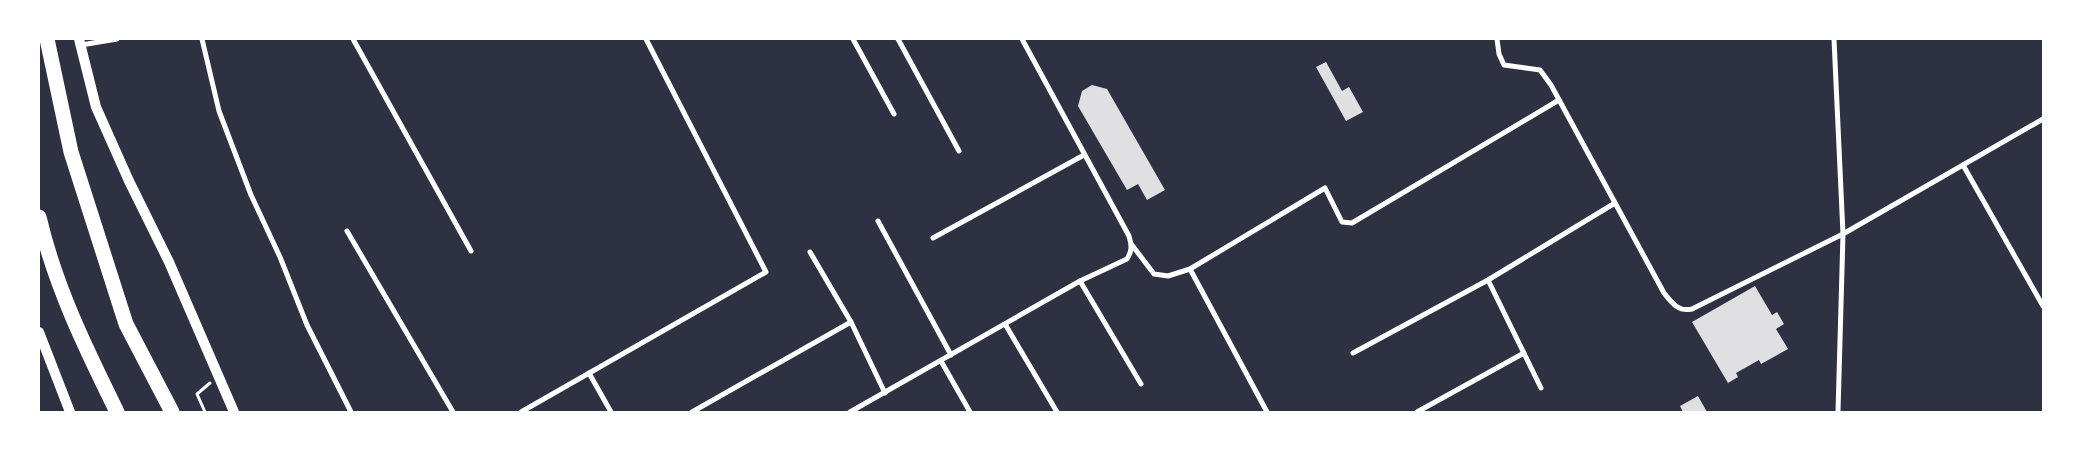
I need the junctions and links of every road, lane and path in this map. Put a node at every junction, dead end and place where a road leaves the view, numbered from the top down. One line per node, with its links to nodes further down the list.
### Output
1 (47, 39): 45 (highway)
2 (117, 39): 11 (street)
3 (202, 39): 48 (street)
4 (354, 39): 25 (street)
5 (646, 39): 38 (street)
6 (853, 39): 13 (street)
7 (898, 39): 15 (street)
8 (1022, 39): 16 (street)
9 (1497, 39): 12 (street)
10 (1834, 39): 22 (street)
11 (80, 42): 39 (main road)
12 (1559, 100): 18 (street); 27 (street)
13 (894, 114)
14 (2043, 119): 17 (street)
15 (959, 151)
16 (1084, 155): 23 (street); 24 (street)
17 (1963, 166): 22 (street); 30 (street)
18 (1615, 203): 22 (street); 28 (street)
19 (39, 218): 44 (highway)
20 (878, 221): 36 (street)
21 (347, 232): 49 (street)
22 (1843, 234): 58 (street)
23 (933, 238)
24 (1132, 245): 27 (street); 29 (street)
25 (471, 251)
26 (810, 252): 31 (street)
27 (1190, 269): 56 (street)
28 (1488, 280): 34 (street); 35 (street)
29 (1080, 281): 32 (street); 40 (street)
30 (2043, 306)
31 (851, 322): 42 (street); 52 (street)
32 (1005, 324): 36 (street); 55 (street)
33 (39, 332): 43 (main road)
34 (1353, 353)
35 (1524, 353): 41 (street); 57 (street)
36 (951, 355): 37 (street)
37 (941, 361): 42 (street); 54 (street)
38 (589, 373): 50 (street); 51 (street)
39 (218, 377): 46 (path); 47 (main road)
40 (1141, 384)
41 (1541, 388)
42 (885, 393): 53 (street)
43 (70, 412)
44 (117, 412)
45 (172, 412)
46 (205, 412)
47 (234, 412)
48 (351, 412)
49 (453, 412)
50 (520, 412)
51 (611, 412)
52 (692, 412)
53 (850, 412)
54 (970, 412)
55 (1057, 412)
56 (1267, 412)
57 (1416, 412)
58 (1838, 412)

